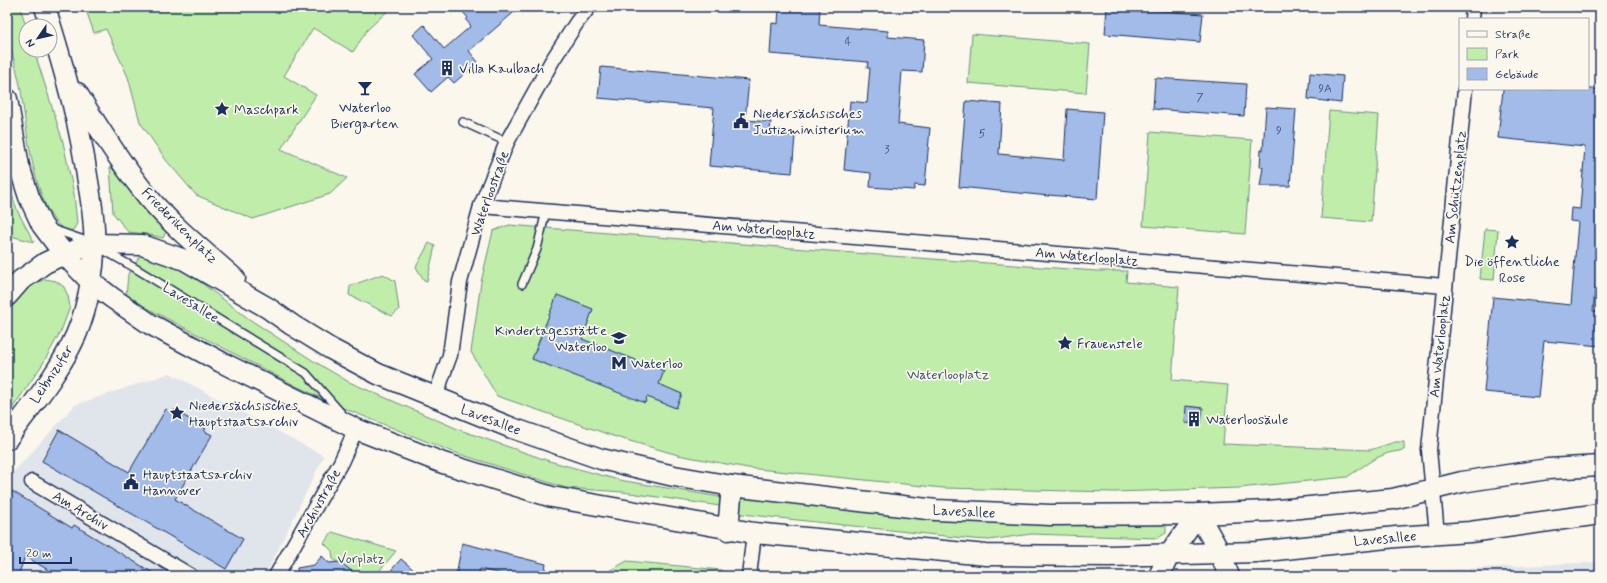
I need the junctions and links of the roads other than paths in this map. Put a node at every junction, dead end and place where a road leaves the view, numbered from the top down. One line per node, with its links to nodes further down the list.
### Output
1 (45, 7): 5 (main road)
2 (589, 7): 10 (street, Waterloostraße)
3 (1473, 7): 4 (street)
4 (1472, 18)
5 (66, 76): 14 (main road); 20 (main road, Friederikenplatz)
6 (1465, 90): 18 (street, Am Schützenplatz)
7 (7, 99): 9 (main road)
8 (463, 122): 10 (lane)
9 (8, 127): 13 (main road)
10 (507, 142): 11 (street, Waterloostraße)
11 (481, 206): 12 (street, Am Waterlooplatz); 21 (street, Waterloostraße)
12 (546, 211): 17 (lane); 18 (street, Am Waterlooplatz)
13 (42, 225): 14 (lane, Friederikenplatz); 15 (main road)
14 (94, 244): 15 (main road, Friederikenplatz); 16 (main road); 20 (main road, Friederikenplatz); 22 (lane, Lavesallee)
15 (64, 254): 16 (main road); 19 (main road, Friederikenplatz)
16 (90, 281): 22 (main road, Lavesallee); 23 (main road, Leibnizufer)
17 (522, 284)
18 (1445, 286): 27 (street, Am Waterlooplatz)
19 (7, 296)
20 (268, 308): 21 (main road, Lavesallee)
21 (435, 397): 26 (main road, Lavesallee)
22 (356, 429): 30 (main road, Lavesallee); 36 (street, Archivstraße)
23 (7, 439)
24 (1600, 466): 27 (main road, Lavesallee)
25 (32, 482): 35 (street, Am Archiv)
26 (732, 486): 28 (main road, Lavesallee); 30 (main road)
27 (1433, 490): 28 (main road, Lavesallee); 32 (street, Am Waterlooplatz)
28 (1198, 514): 33 (main road); 34 (main road)
29 (1600, 514): 32 (main road, Lavesallee)
30 (728, 530): 31 (main road, Lavesallee)
31 (754, 533): 34 (main road, Lavesallee); 37 (street)
32 (1437, 534): 33 (main road, Lavesallee)
33 (1220, 553): 34 (main road, Lavesallee); 39 (main road)
34 (1169, 555): 38 (main road)
35 (191, 576)
36 (276, 576)
37 (749, 576)
38 (1159, 576)
39 (1229, 576)

